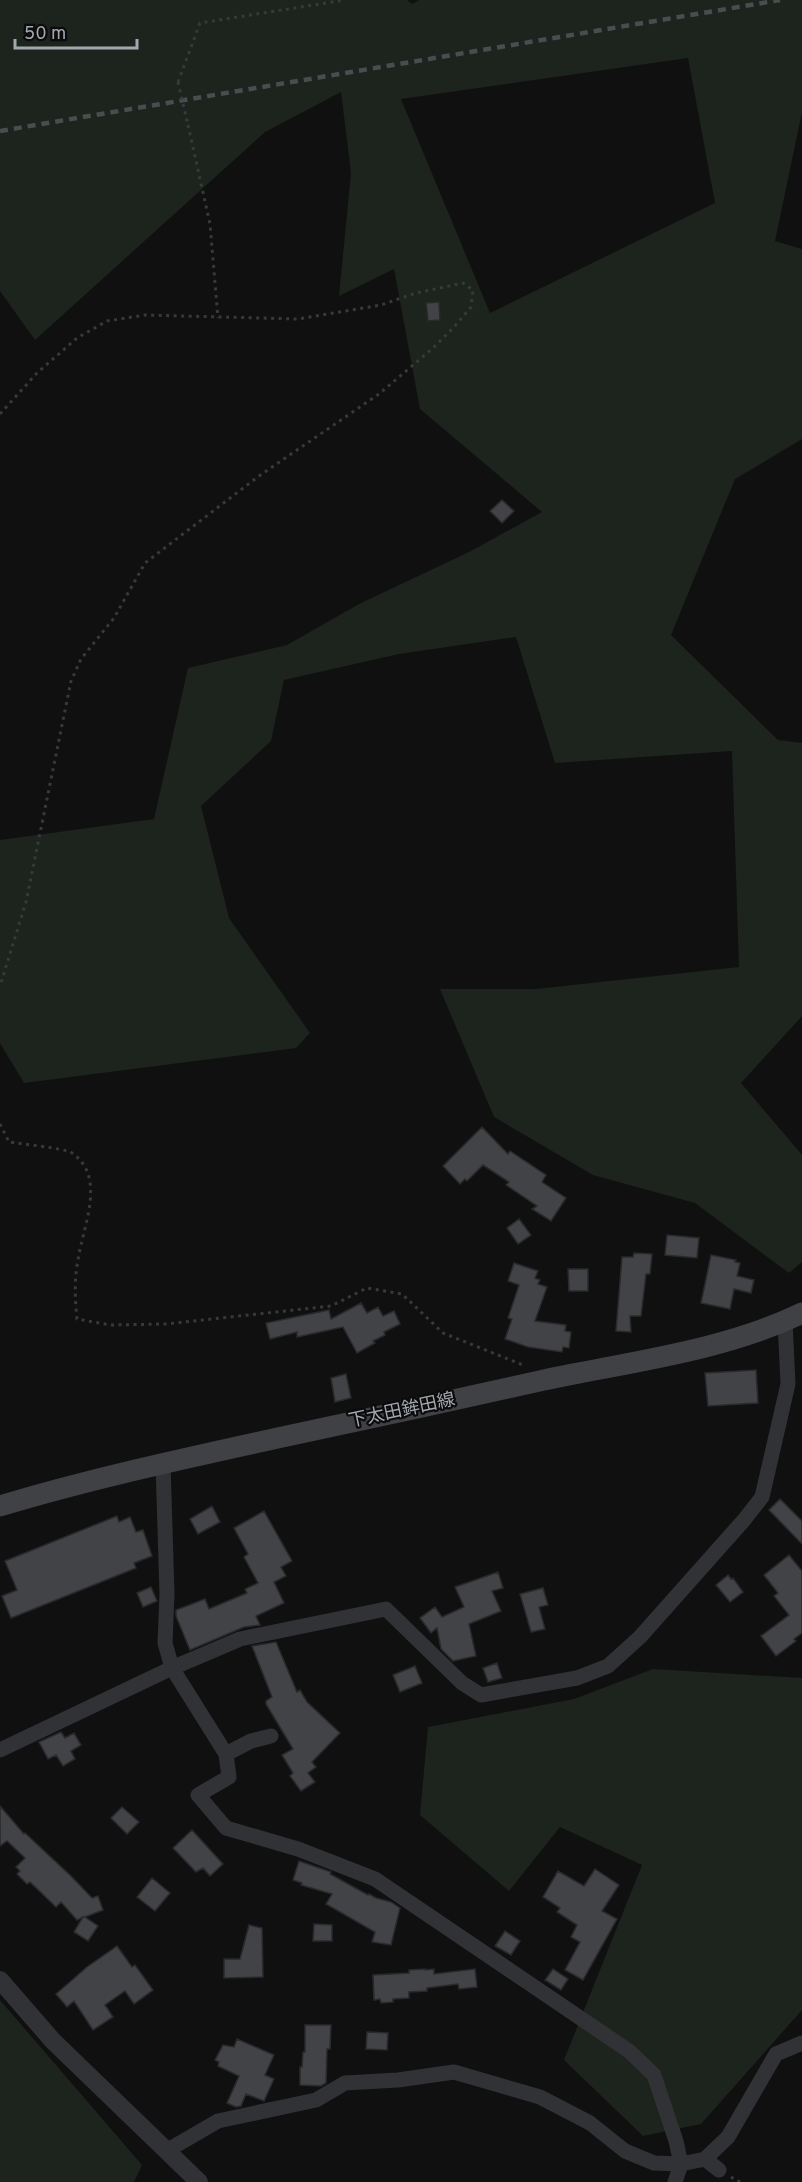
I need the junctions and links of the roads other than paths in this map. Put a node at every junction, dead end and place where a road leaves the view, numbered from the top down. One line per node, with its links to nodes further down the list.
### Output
1 (794, 1317): 2 (main road, 下太田鉾田線); 4 (street)
2 (162, 1463): 3 (main road, 下太田鉾田線); 4 (street)
3 (0, 1506)
4 (172, 1668): 6 (street); 7 (street)
5 (271, 1736): 7 (street)
6 (0, 1750)
7 (226, 1754): 12 (street)
8 (0, 1980): 10 (street)
9 (802, 2043): 11 (street)
10 (168, 2150): 12 (street); 14 (street)
11 (705, 2159): 12 (street); 13 (street)
12 (681, 2164): 15 (street)
13 (719, 2170)
14 (198, 2182)
15 (675, 2182)

